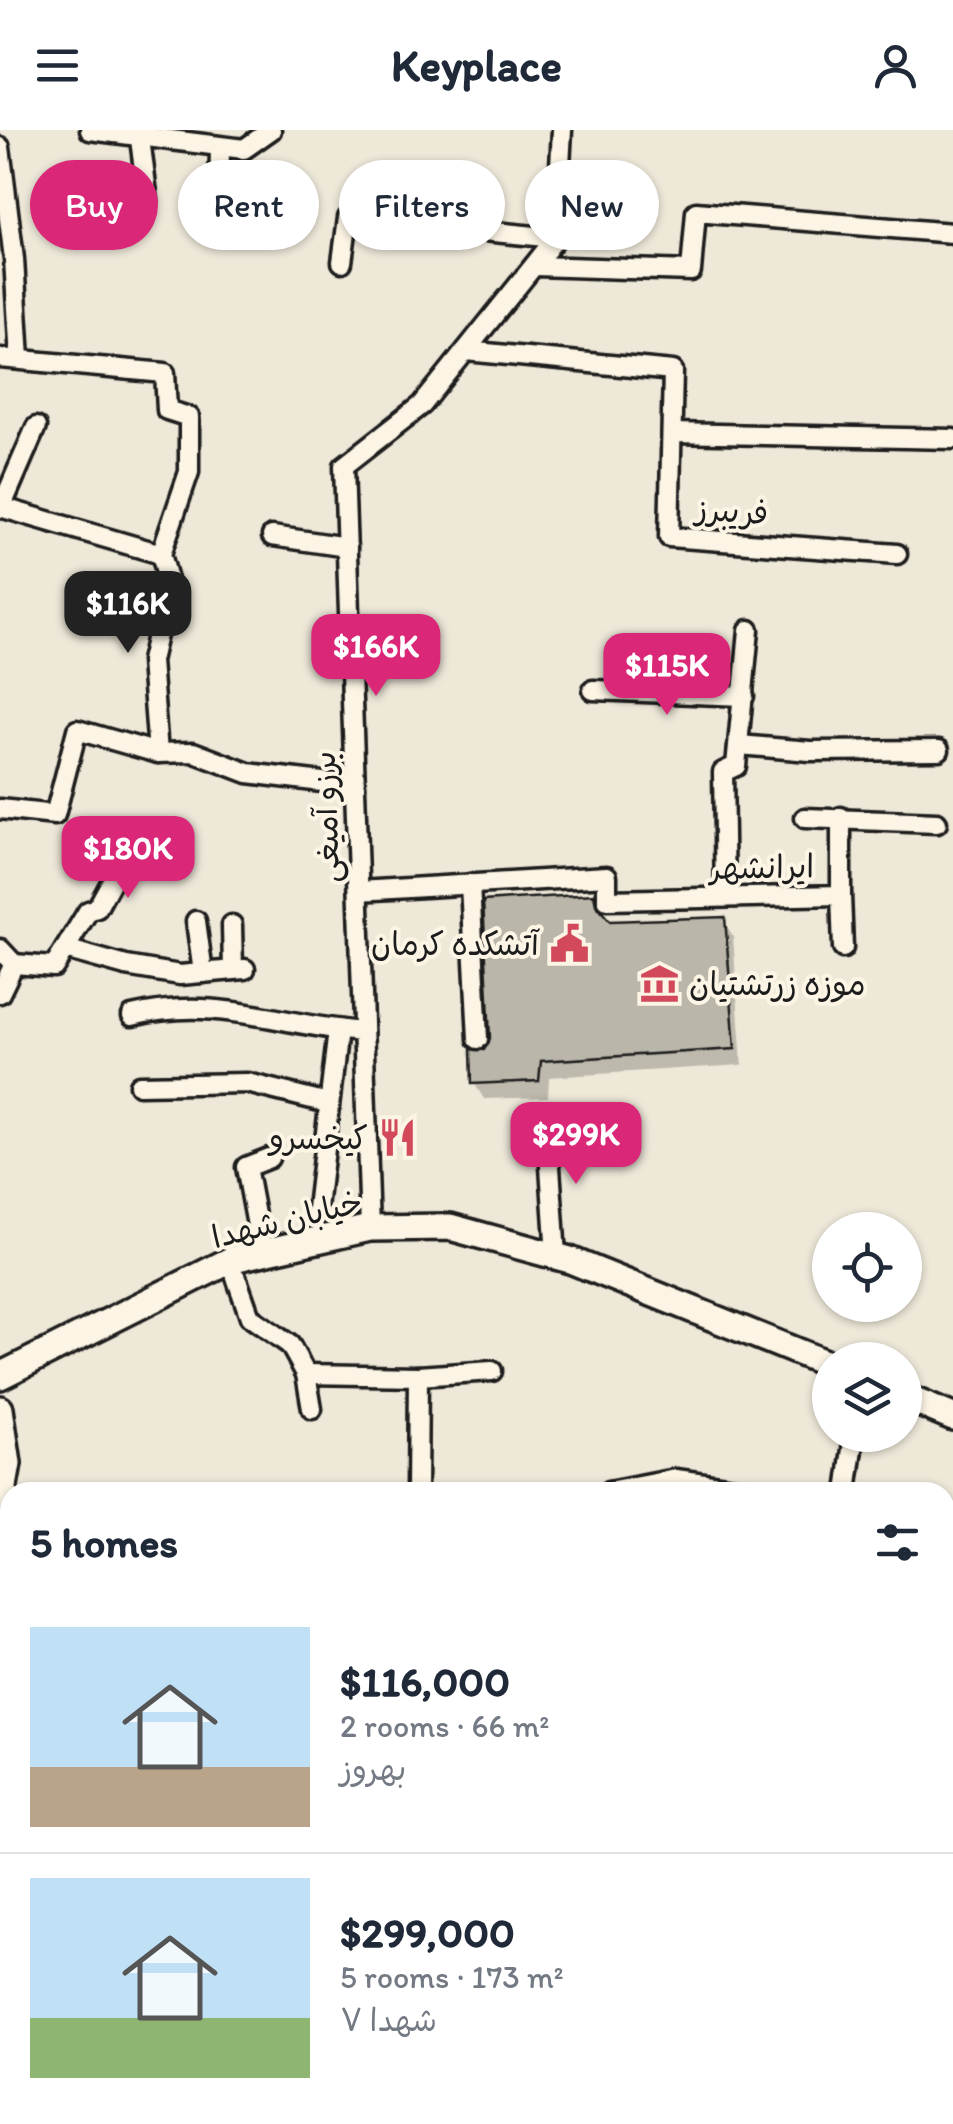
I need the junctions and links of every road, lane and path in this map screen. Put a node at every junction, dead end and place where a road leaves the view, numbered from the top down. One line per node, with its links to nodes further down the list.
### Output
1 (90, 130): 4 (street)
2 (272, 130): 6 (street)
3 (562, 130): 9 (street)
4 (140, 139): 6 (street); 7 (street)
5 (0, 147): 17 (street)
6 (220, 147): 8 (street)
7 (143, 160)
8 (220, 160)
9 (560, 160)
10 (953, 234): 14 (street)
11 (525, 235): 13 (street)
12 (547, 250): 14 (street, برزو آمیغی)
13 (342, 262)
14 (535, 266): 15 (street, برزو آمیغی)
15 (466, 351): 19 (street, فریبرز); 23 (street, برزو آمیغی)
16 (0, 358): 17 (street)
17 (20, 359): 24 (street)
18 (36, 426): 21 (street)
19 (672, 434): 20 (street); 25 (street, فریبرز)
20 (953, 439)
21 (0, 507): 24 (street)
22 (272, 536): 23 (street)
23 (347, 546): 32 (street, برزو آمیغی)
24 (161, 554): 31 (street)
25 (896, 554)
26 (750, 630): 28 (street)
27 (593, 690): 28 (street)
28 (744, 696): 29 (street)
29 (739, 745): 30 (street); 41 (street)
30 (939, 750)
31 (158, 753): 32 (street); 33 (street)
32 (355, 786): 39 (street, برزو آمیغی)
33 (0, 809)
34 (841, 817): 35 (street); 36 (street); 40 (street, ایرانشهر)
35 (805, 818)
36 (937, 824)
37 (131, 846): 45 (street)
38 (470, 884): 39 (street); 41 (street, ایرانشهر); 55 (street)
39 (358, 891): 54 (street, برزو آمیغی)
40 (841, 895): 41 (street, ایرانشهر); 44 (street)
41 (724, 898)
42 (196, 922): 48 (street)
43 (232, 925): 48 (street)
44 (843, 948)
45 (65, 949): 47 (street); 49 (street)
46 (0, 950): 47 (street)
47 (14, 964): 50 (street)
48 (204, 972): 49 (street)
49 (180, 975): 51 (street)
50 (0, 993)
51 (190, 1008): 52 (street); 53 (street)
52 (132, 1016)
53 (338, 1030): 54 (street); 57 (street)
54 (363, 1032): 61 (street, برزو آمیغی)
55 (478, 1039)
56 (138, 1085): 57 (street)
57 (328, 1104): 60 (street)
58 (547, 1122): 63 (street)
59 (269, 1158): 62 (street)
60 (316, 1217)
61 (370, 1228): 62 (main road, خیابان شهدا); 63 (main road, خیابان شهدا)
62 (262, 1252): 68 (main road, خیابان شهدا)
63 (556, 1256): 65 (main road, خیابان شهدا)
64 (236, 1277): 67 (street)
65 (812, 1359)
66 (492, 1371): 69 (street)
67 (306, 1374): 69 (street); 72 (street)
68 (0, 1376)
69 (418, 1376): 76 (street)
70 (922, 1404): 73 (main road)
71 (0, 1409): 75 (main road)
72 (312, 1410)
73 (953, 1417)
74 (853, 1452): 79 (street)
75 (5, 1482)
76 (417, 1482)
77 (660, 1482): 78 (street)
78 (697, 1482)
79 (848, 1482)

